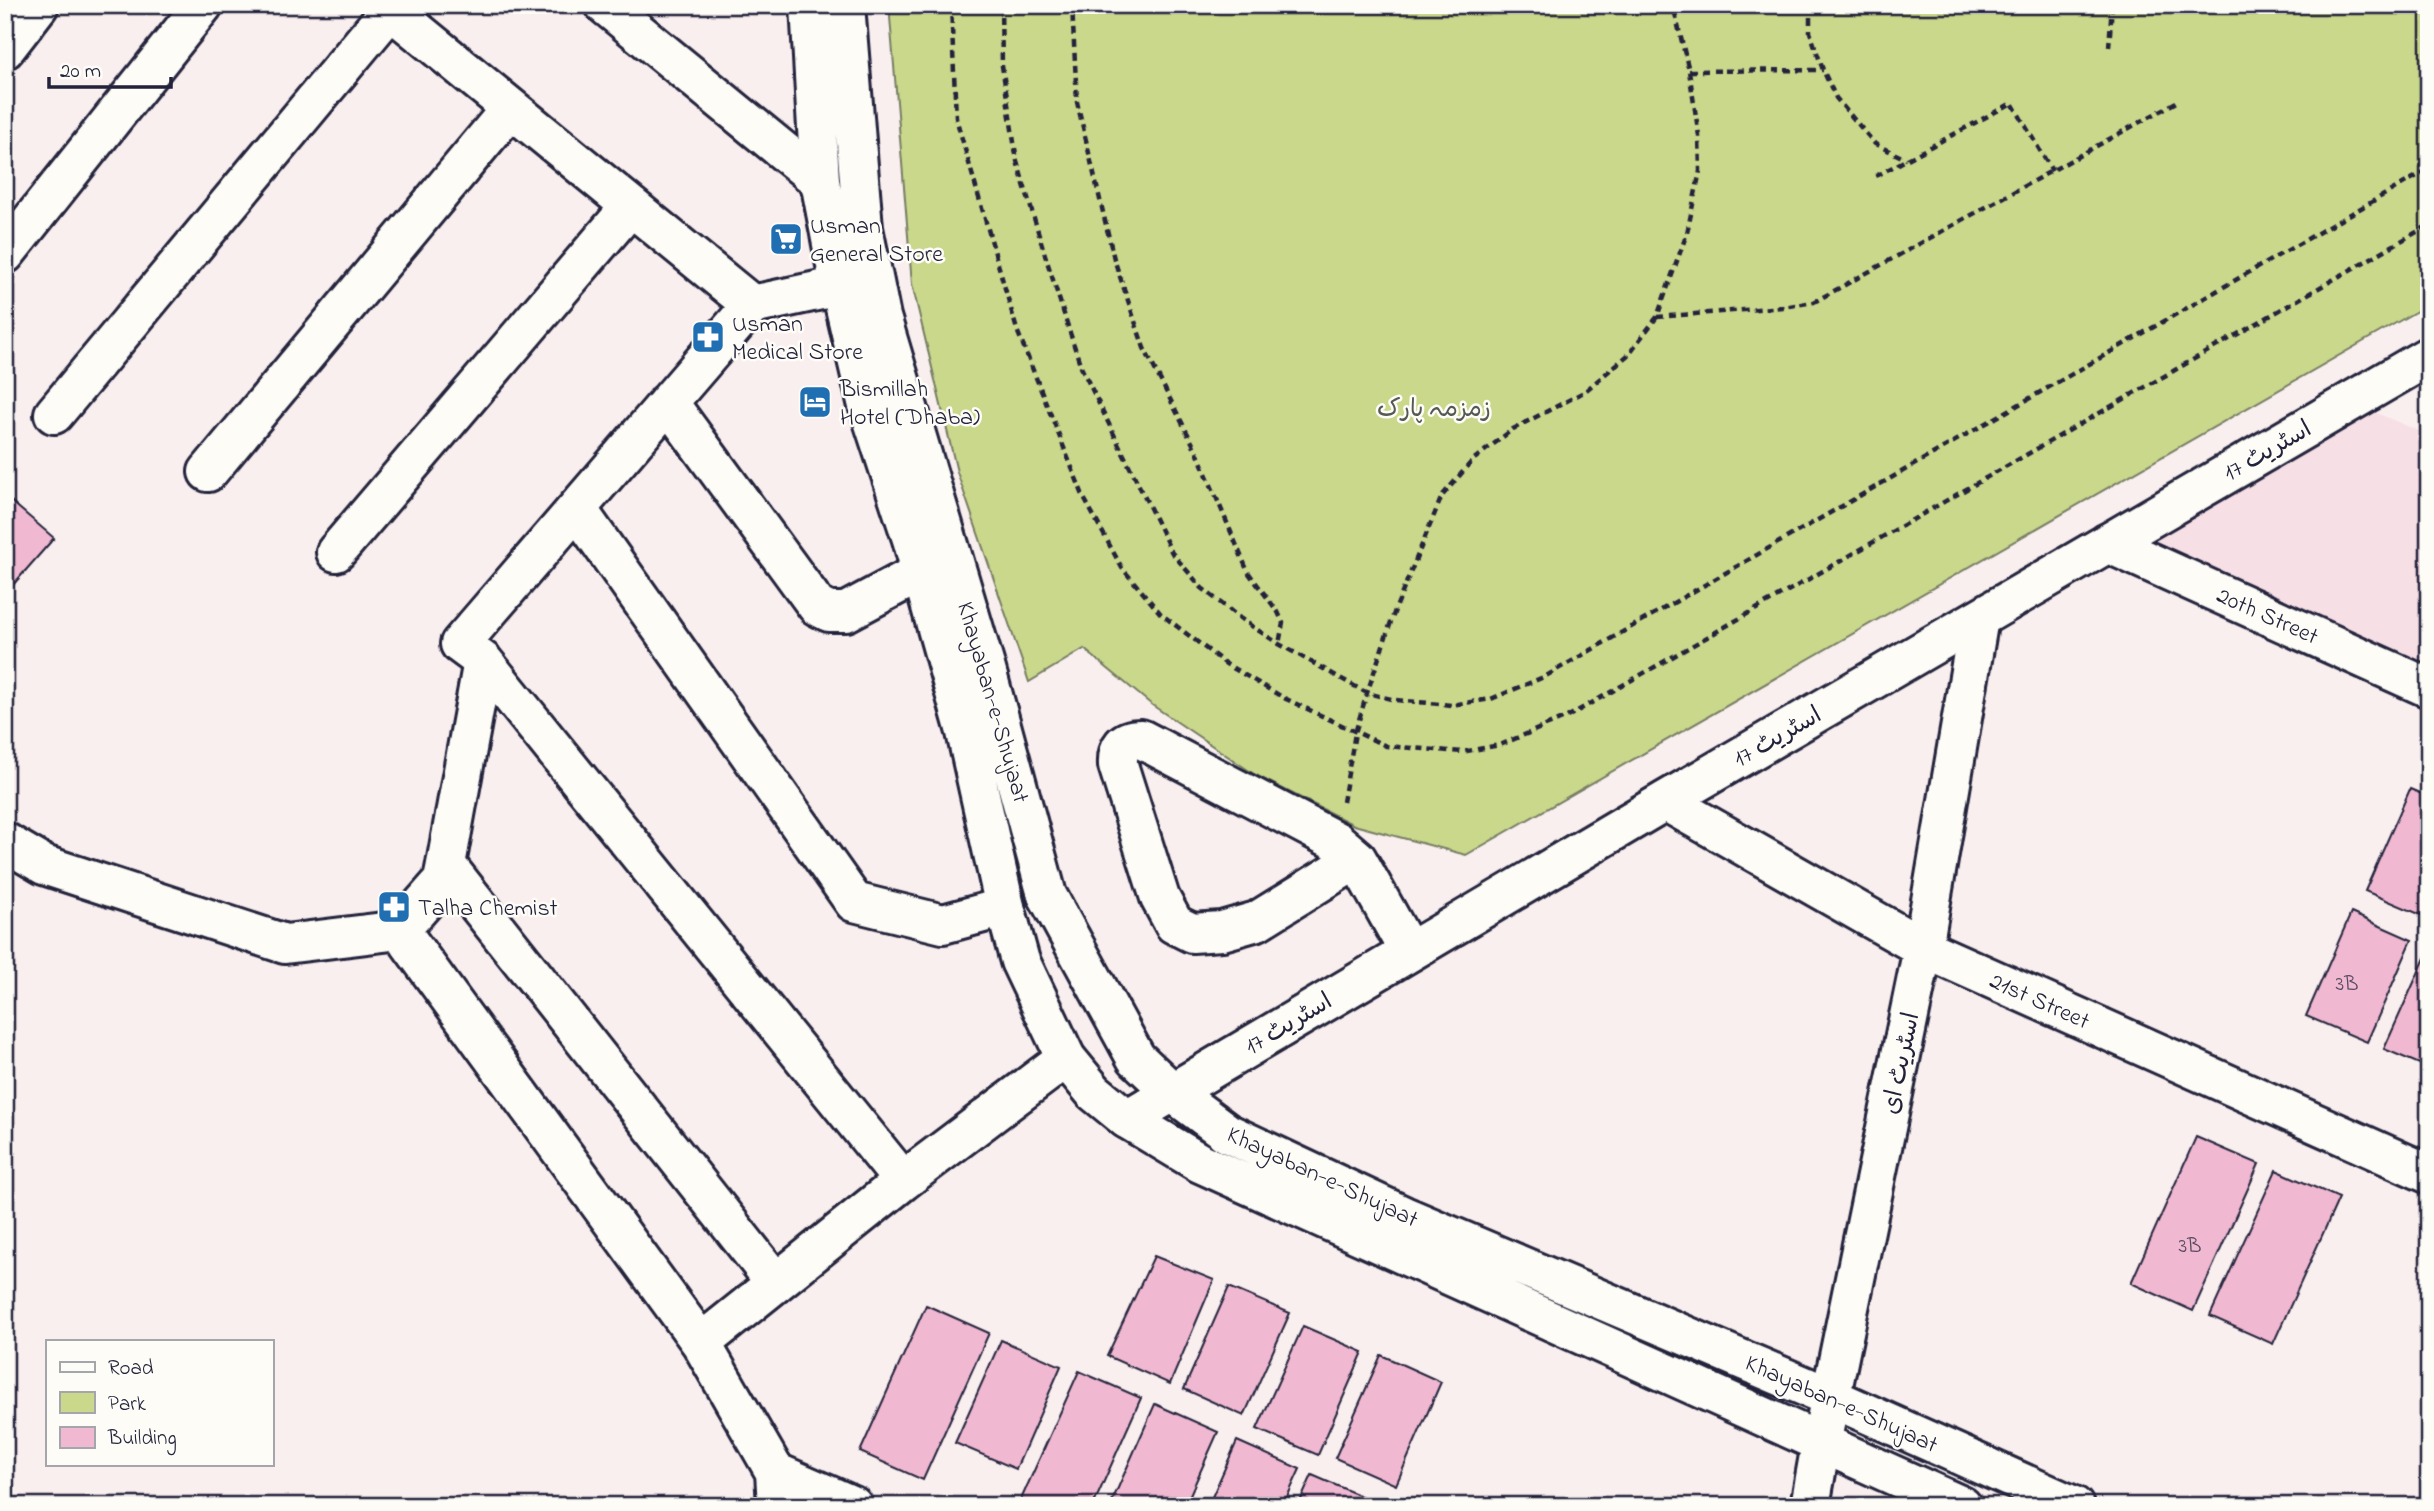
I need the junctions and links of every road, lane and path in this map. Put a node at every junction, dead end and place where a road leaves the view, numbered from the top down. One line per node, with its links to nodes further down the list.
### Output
1 (39, 5): 14 (street)
2 (203, 5): 26 (street)
3 (606, 5): 23 (street)
4 (810, 5): 23 (street, Khayaban-e-Shujaat)
5 (845, 5): 53 (street, Khayaban-e-Shujaat)
6 (951, 5): 43 (path)
7 (1001, 5): 39 (path)
8 (1072, 5): 39 (path)
9 (1673, 5): 16 (path)
10 (1810, 5): 15 (path)
11 (2112, 5): 13 (path)
12 (388, 8): 18 (street); 32 (street)
13 (2109, 47)
14 (5, 49)
15 (1823, 70): 16 (path); 19 (path)
16 (1689, 71): 29 (path)
17 (2180, 100): 21 (path)
18 (511, 108): 24 (street); 33 (street)
19 (1907, 159): 21 (path); 22 (path)
20 (2429, 169): 42 (path)
21 (2052, 172): 29 (path)
22 (1876, 176)
23 (820, 181): 27 (street, Khayaban-e-Shujaat)
24 (631, 206): 28 (street); 36 (street)
25 (2429, 225): 43 (path)
26 (5, 254)
27 (841, 286): 28 (street); 37 (street, Khayaban-e-Shujaat)
28 (752, 305): 31 (street)
29 (1657, 317): 42 (path)
30 (2429, 356): 35 (street, اسٹریٹ 17)
31 (668, 402): 34 (street); 37 (street)
32 (54, 414)
33 (208, 472)
34 (577, 509): 40 (street); 48 (street)
35 (2107, 543): 38 (street, اسٹریٹ 17); 41 (street, 20th Street)
36 (336, 552)
37 (921, 572): 48 (street, Khayaban-e-Shujaat)
38 (1979, 618): 44 (street, اسٹریٹ 17); 50 (street, اسٹریٹ ای)
39 (1279, 644): 42 (path)
40 (483, 661): 47 (street); 56 (street)
41 (2429, 688)
42 (1367, 693): 43 (path)
43 (1355, 733): 46 (path)
44 (1665, 801): 50 (street, 21st Street); 51 (street, اسٹریٹ 17)
45 (5, 842): 49 (street)
46 (1347, 850): 46 (street); 51 (street)
47 (447, 866): 49 (street); 57 (street)
48 (1005, 906): 52 (street, Khayaban-e-Shujaat)
49 (400, 930): 58 (street)
50 (1923, 948): 55 (street, 21st Street); 59 (street, اسٹریٹ ای)
51 (1409, 952): 53 (street, اسٹریٹ 17)
52 (1066, 1058): 54 (street, Khayaban-e-Shujaat); 56 (street)
53 (1172, 1092): 54 (street, اسٹریٹ 17); 59 (street, Khayaban-e-Shujaat)
54 (1127, 1119): 60 (street, Khayaban-e-Shujaat)
55 (2429, 1174)
56 (903, 1181): 57 (street)
57 (776, 1283): 58 (street)
58 (701, 1343): 61 (street)
59 (1830, 1397): 60 (street, اسٹریٹ ای); 65 (street, Khayaban-e-Shujaat)
60 (1821, 1444): 63 (street, اسٹریٹ ای); 64 (street, Khayaban-e-Shujaat)
61 (776, 1489): 62 (street)
62 (853, 1506)
63 (1811, 1506)
64 (1962, 1506)
65 (2074, 1506)

